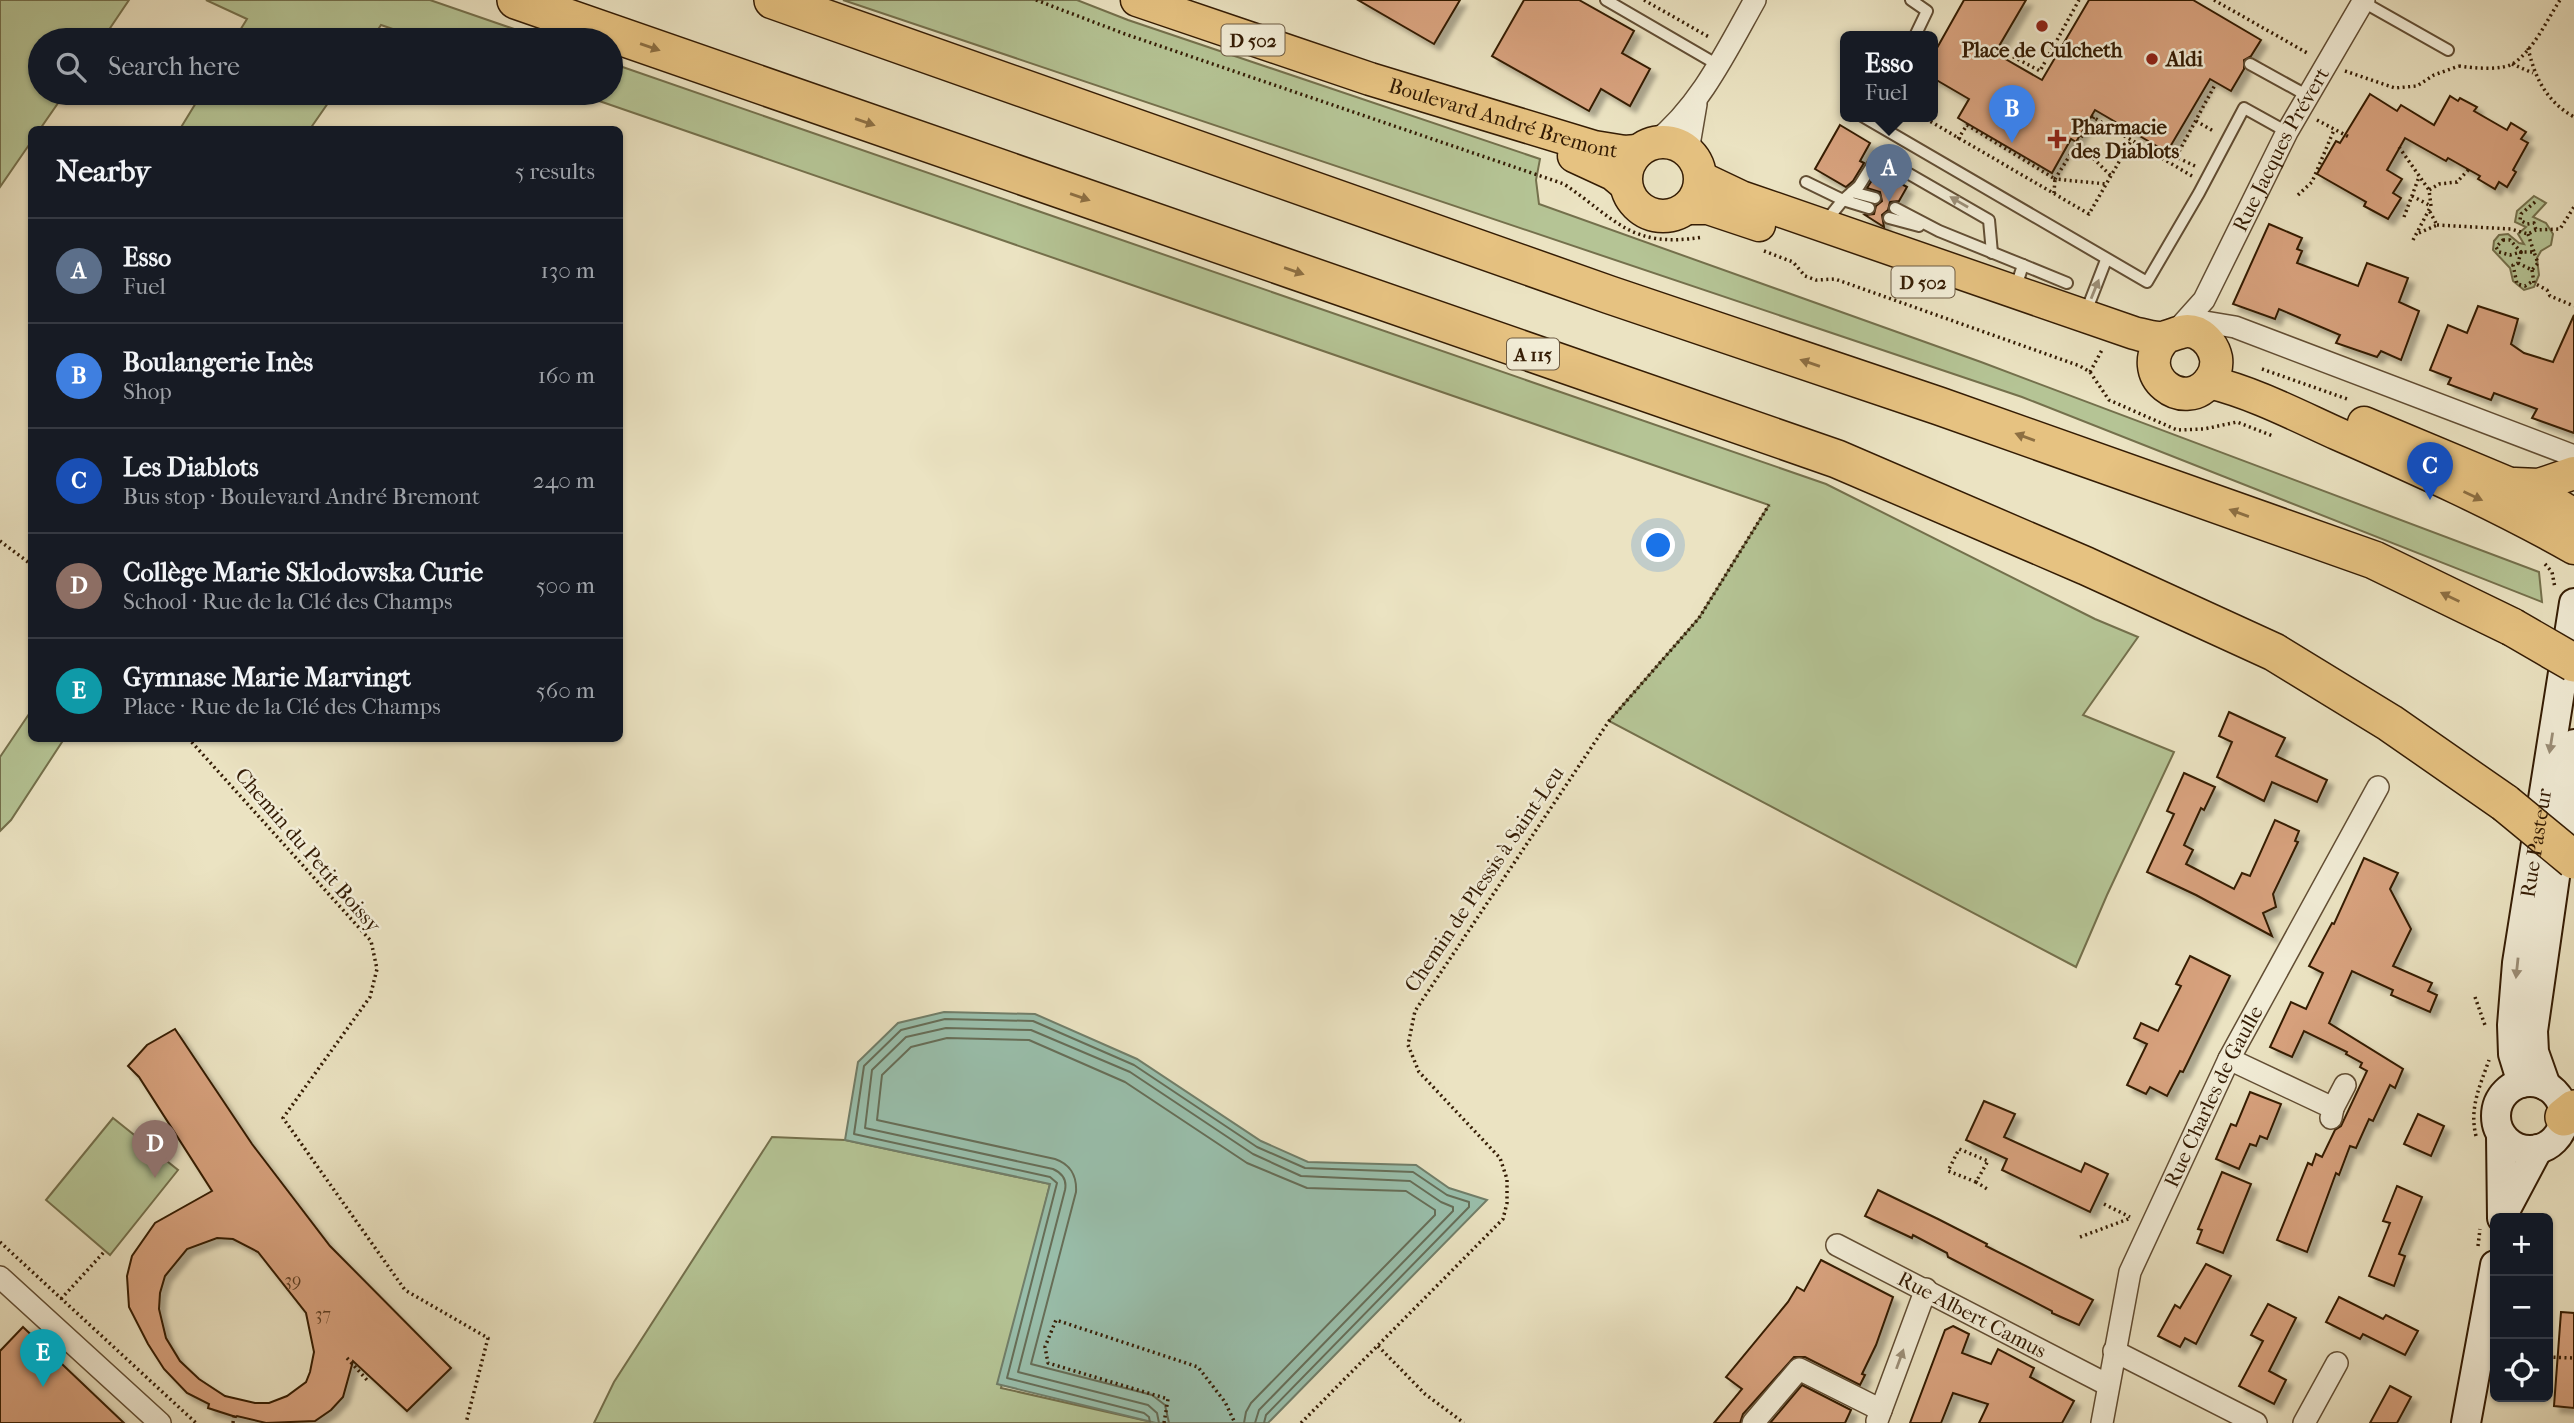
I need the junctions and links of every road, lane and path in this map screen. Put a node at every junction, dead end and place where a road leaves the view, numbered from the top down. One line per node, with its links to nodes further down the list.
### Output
1 (516, 0): 12 (highway, A 115, one-way to 12, bridge)
2 (773, 0): 90 (highway, one-way to 2, bridge)
3 (1137, 0): 24 (main road, Boulevard André Bremont / D 502)
4 (1606, 0): 17 (lane)
5 (1644, 0): 17 (path)
6 (1755, 0): 17 (street)
7 (1911, 0): 13 (lane)
8 (2079, 0): 18 (path)
9 (2214, 0): 20 (path)
10 (2560, 0): 15 (path)
11 (2363, 1): 16 (lane); 20 (street, Rue Jacques Prévert)
12 (597, 28)
13 (1917, 31)
14 (623, 37): 94 (highway, A 115, one-way to 94, bridge)
15 (2528, 48): 21 (path); 23 (path)
16 (2448, 50): 22 (path)
17 (1722, 56): 26 (street)
18 (2006, 59)
19 (2250, 64): 27 (lane)
20 (2327, 64): 22 (path); 27 (street, Rue Jacques Prévert)
21 (2512, 64): 22 (path); 23 (path)
22 (2459, 66)
23 (2534, 74): 28 (path)
24 (1370, 79): 37 (main road, Boulevard André Bremont / D 502); 46 (main road, Boulevard André Bremont / D 502)
25 (2215, 85): 43 (path)
26 (1697, 98): 37 (street); 39 (street)
27 (2304, 103): 31 (path); 32 (street, Rue Jacques Prévert)
28 (2574, 117)
29 (1876, 122): 69 (lane)
30 (1931, 122): 34 (path)
31 (2334, 130): 33 (path); 51 (path)
32 (2287, 132): 43 (lane); 75 (street, Rue Jacques Prévert)
33 (2349, 137)
34 (1958, 139): 44 (path); 50 (path)
35 (2131, 141): 36 (path); 41 (path); 43 (path)
36 (2075, 146): 41 (path); 44 (path)
37 (1645, 147): 39 (main road); 46 (main road)
38 (2399, 147): 42 (path)
39 (1694, 164): 56 (main road); 61 (main road, D 502)
40 (2470, 169): 48 (path)
41 (2111, 176): 47 (path)
42 (2419, 177): 48 (path); 52 (path)
43 (2207, 178): 69 (lane)
44 (2055, 179): 47 (path); 50 (path)
45 (1806, 181): 53 (lane)
46 (1625, 184): 56 (main road)
47 (2106, 184): 50 (path)
48 (2429, 190): 57 (path)
49 (1852, 192): 53 (lane); 53 (lane); 68 (lane, one-way to 49)
50 (2054, 193)
51 (2298, 195)
52 (2412, 196): 57 (path); 59 (path)
53 (1843, 201): 61 (lane)
54 (2535, 202): 62 (path)
55 (2574, 207): 62 (path)
56 (1687, 208): 80 (main road, D 502)
57 (2430, 208): 60 (path); 63 (path)
58 (1892, 213): 68 (lane)
59 (2404, 217)
60 (2437, 225): 63 (path); 64 (path)
61 (1823, 226): 72 (main road, D 502)
62 (2536, 230): 64 (path)
63 (2417, 234): 65 (path)
64 (2528, 234): 67 (path)
65 (2413, 240)
66 (2521, 252): 66 (path); 67 (path); 70 (path)
67 (2534, 252): 71 (path)
68 (1993, 253): 72 (lane)
69 (2106, 260): 77 (lane, one-way to 69)
70 (2518, 263): 71 (path); 73 (path)
71 (2532, 270): 73 (path)
72 (2019, 279): 74 (lane); 77 (main road, D 502)
73 (2533, 281): 76 (path)
74 (2067, 283)
75 (2204, 300): 78 (street, Rue Jacques Prévert); 79 (street, Rue Jacques Prévert)
76 (2574, 306)
77 (2093, 319): 78 (main road, D 502)
78 (2168, 336): 79 (main road); 80 (main road)
79 (2209, 350): 80 (main road); 81 (street); 83 (main road); 87 (main road, one-way to 87)
80 (2155, 372)
81 (2574, 456)
82 (2574, 473): 83 (main road)
83 (2509, 484): 85 (main road)
84 (1769, 505): 117 (path, Chemin de Plessis à Saint-Leu)
85 (2574, 515)
86 (0, 541): 88 (path)
87 (2574, 548)
88 (28, 562)
89 (2574, 603): 99 (street, Rue Pasteur, one-way to 99)
90 (2574, 663)
91 (192, 742): 130 (path, Chemin du Petit Boissy)
92 (2574, 744): 99 (street, Rue Pasteur)
93 (2378, 787): 97 (street, Rue Charles de Gaulle)
94 (2574, 860)
95 (2475, 998): 96 (path)
96 (2489, 1036)
97 (2229, 1059): 98 (street); 108 (street, Rue Charles de Gaulle)
98 (2345, 1085)
99 (2534, 1085): 100 (street); 101 (street)
100 (2569, 1113): 102 (street)
101 (2501, 1135): 102 (street); 106 (street)
102 (2538, 1149): 107 (street)
103 (1976, 1182): 103 (path); 104 (path)
104 (1987, 1189)
105 (2104, 1204): 108 (path)
106 (2503, 1213)
107 (2505, 1213)
108 (2141, 1223): 109 (path); 118 (street, Rue Charles de Gaulle)
109 (2080, 1237)
110 (0, 1242): 116 (path)
111 (1838, 1245): 115 (street, Rue Albert Camus)
112 (104, 1252): 116 (path)
113 (2493, 1276): 139 (street)
114 (0, 1278): 127 (street)
115 (1926, 1289): 124 (street, Rue Albert Camus); 126 (street, one-way to 115)
116 (61, 1299): 128 (path)
117 (1378, 1346): 133 (path, Chemin de Plessis à Saint-Leu); 134 (path)
118 (2114, 1351): 124 (street, Rue Charles de Gaulle); 137 (street)
119 (2553, 1357): 121 (path)
120 (347, 1358): 123 (path)
121 (2574, 1358)
122 (2337, 1363): 138 (street)
123 (368, 1380)
124 (2108, 1385): 136 (street, Rue Charles de Gaulle)
125 (234, 1415): 129 (path)
126 (1879, 1417): 135 (street)
127 (160, 1423)
128 (196, 1423)
129 (233, 1423)
130 (466, 1423)
131 (1164, 1423): 132 (path)
132 (1235, 1423)
133 (1301, 1423)
134 (1464, 1423)
135 (1754, 1423)
136 (2102, 1423)
137 (2256, 1423)
138 (2304, 1423)
139 (2466, 1423)

